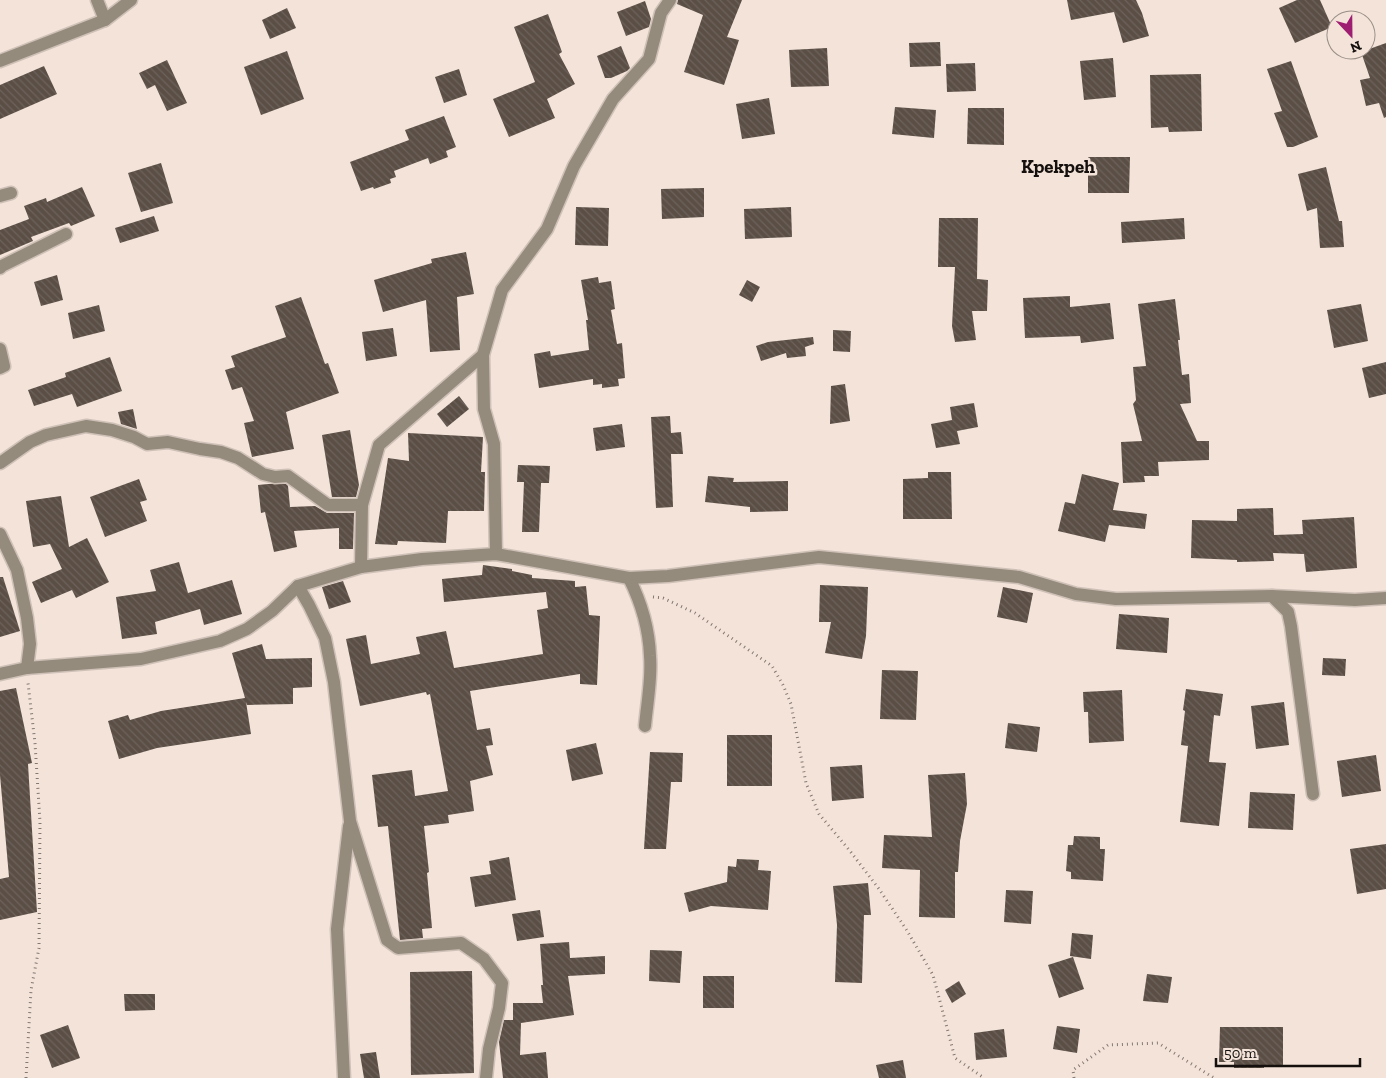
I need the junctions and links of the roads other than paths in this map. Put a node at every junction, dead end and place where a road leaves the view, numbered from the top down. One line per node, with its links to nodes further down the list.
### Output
1 (97, 0): 4 (street)
2 (131, 0): 4 (street)
3 (670, 0): 9 (street)
4 (105, 20): 5 (street)
5 (0, 61)
6 (66, 234): 7 (street)
7 (0, 268)
8 (0, 349): 10 (street)
9 (483, 355): 12 (street); 14 (street)
10 (0, 368)
11 (0, 463): 12 (street)
12 (362, 505): 15 (street)
13 (0, 534): 20 (street)
14 (496, 554): 15 (street); 16 (street)
15 (361, 567): 17 (street)
16 (629, 578): 18 (street); 22 (street)
17 (298, 586): 20 (street); 24 (street)
18 (1272, 596): 19 (street); 23 (street)
19 (1386, 598)
20 (27, 668): 21 (street)
21 (0, 674)
22 (645, 726)
23 (1313, 794)
24 (350, 821): 25 (street); 26 (street)
25 (344, 1078)
26 (486, 1078)

